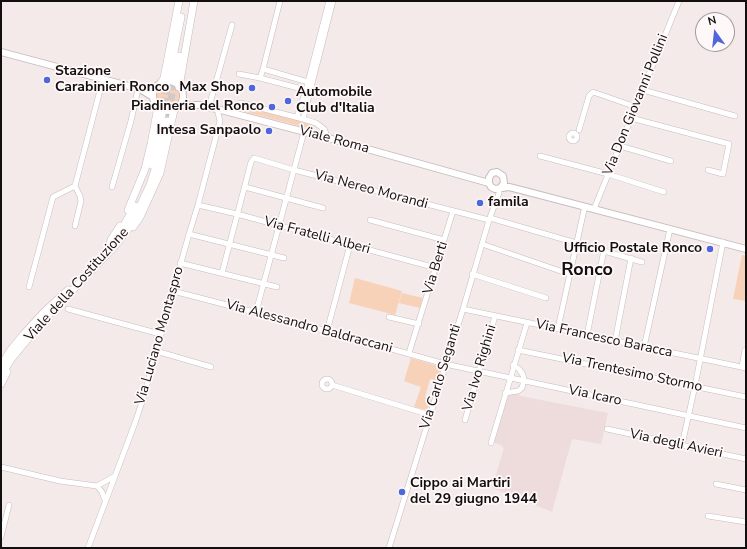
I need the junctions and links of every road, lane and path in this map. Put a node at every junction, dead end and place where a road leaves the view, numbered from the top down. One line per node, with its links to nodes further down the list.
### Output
1 (179, 1): 16 (highway)
2 (184, 1): 3 (highway)
3 (189, 1)
4 (194, 1): 17 (highway)
5 (280, 1): 11 (street)
6 (329, 1): 15 (street)
7 (333, 1): 36 (street)
8 (678, 1): 20 (street, Via Don Giovanni Pollini)
9 (232, 25): 26 (street)
10 (1, 52): 14 (main road)
11 (263, 69): 13 (street); 15 (street)
12 (239, 74): 13 (street)
13 (260, 78): 19 (street)
14 (103, 79): 18 (main road); 51 (street)
15 (308, 82): 19 (street)
16 (159, 85): 17 (main road); 18 (main road); 22 (main road)
17 (179, 87): 21 (main road)
18 (139, 89): 22 (main road); 52 (street)
19 (306, 90): 33 (street)
20 (643, 90): 27 (street, Via Don Giovanni Pollini); 32 (street)
21 (183, 94): 24 (main road, Viale Roma); 28 (main road)
22 (153, 98): 25 (main road)
23 (240, 104): 30 (street); 31 (street); 33 (street)
24 (200, 105): 26 (main road, Viale Roma); 28 (main road, Viale Roma)
25 (158, 107): 28 (main road); 76 (highway)
26 (209, 107): 29 (main road, Viale Roma)
27 (636, 107): 35 (street, Via Don Giovanni Pollini); 40 (street)
28 (177, 108): 76 (highway)
29 (217, 109): 30 (main road, Viale Roma); 37 (street, Via Luciano Montaspro)
30 (227, 112): 31 (main road, Viale Roma); 37 (street)
31 (237, 114): 39 (main road, Viale Roma)
32 (735, 116)
33 (297, 117): 36 (street)
34 (164, 118): 76 (highway, Viale della Costituzione)
35 (631, 118): 42 (street, Via Don Giovanni Pollini); 46 (street)
36 (303, 119): 38 (street)
37 (220, 120): 58 (street, Via Luciano Montaspro)
38 (316, 123): 39 (street); 41 (street)
39 (307, 133): 41 (main road, Viale Roma); 45 (street)
40 (577, 134)
41 (328, 138): 49 (main road, Viale Roma)
42 (620, 146): 44 (street); 48 (street, Via Don Giovanni Pollini)
43 (540, 156): 48 (street)
44 (671, 161)
45 (294, 170): 53 (street, Via Nereo Morandi); 57 (street); 62 (street, Via Nereo Morandi)
46 (708, 170)
47 (492, 173): 49 (main road, Viale Roma); 50 (main road); 54 (main road)
48 (608, 174): 56 (street); 60 (street, Via Don Giovanni Pollini)
49 (468, 177): 54 (main road, Viale Roma)
50 (504, 178): 54 (main road); 55 (main road, Viale Roma)
51 (75, 186): 67 (street); 89 (street)
52 (112, 187)
53 (245, 187): 57 (street); 63 (street)
54 (495, 187): 55 (main road, Viale Roma); 64 (street, Via Carlo Seganti)
55 (522, 190): 60 (main road, Viale Roma)
56 (664, 192)
57 (286, 198): 59 (street); 66 (street)
58 (198, 205): 63 (street, Via Fratelli Alberi); 69 (street, Via Luciano Montaspro)
59 (323, 208)
60 (594, 209): 68 (main road, Viale Roma)
61 (584, 210): 72 (street)
62 (453, 211): 64 (street, Via Nereo Morandi); 70 (street, Via Berti)
63 (237, 214): 66 (street, Via Fratelli Alberi); 74 (street)
64 (489, 219): 72 (street, Via Nereo Morandi); 73 (street, Via Carlo Seganti)
65 (370, 220): 70 (street)
66 (279, 225): 75 (street, Via Fratelli Alberi); 79 (street)
67 (75, 226)
68 (670, 229): 71 (main road, Viale Roma); 105 (street)
69 (188, 234): 74 (street); 83 (street, Via Luciano Montaspro)
70 (444, 240): 84 (street, Via Berti)
71 (723, 242): 77 (main road, Viale Roma); 112 (street)
72 (576, 243): 78 (street, Via Nereo Morandi); 87 (street)
73 (482, 244): 86 (street, Via Carlo Seganti); 87 (street)
74 (230, 245): 79 (street); 85 (street)
75 (350, 245): 84 (street, Via Fratelli Alberi); 101 (street)
76 (111, 247): 106 (highway, Viale della Costituzione); 109 (highway, Viale della Costituzione)
77 (746, 249)
78 (604, 250): 81 (street, Via Nereo Morandi); 103 (street)
79 (271, 255): 80 (street); 88 (street)
80 (284, 258)
81 (631, 258): 82 (street, Via Nereo Morandi); 104 (street)
82 (642, 262)
83 (180, 263): 85 (street); 91 (street, Via Luciano Montaspro)
84 (436, 268): 99 (street, Via Berti)
85 (222, 273): 88 (street)
86 (472, 274): 92 (street); 94 (street, Via Carlo Seganti)
87 (569, 274): 100 (street)
88 (264, 284): 90 (street); 95 (street)
89 (29, 287)
90 (277, 287)
91 (173, 291): 95 (street, Via Alessandro Baldraccani); 102 (street, Via Luciano Montaspro)
92 (546, 298)
93 (68, 309): 102 (street)
94 (463, 309): 97 (street, Via Francesco Baracca); 114 (street, Via Carlo Seganti)
95 (256, 312): 101 (street, Via Alessandro Baldraccani)
96 (389, 316): 99 (street)
97 (495, 316): 98 (street, Via Francesco Baracca); 119 (street, Via Ivo Righini)
98 (527, 323): 100 (street, Via Francesco Baracca); 107 (street)
99 (419, 324): 111 (street, Via Berti)
100 (558, 328): 103 (street, Via Francesco Baracca)
101 (328, 331): 111 (street, Via Alessandro Baldraccani)
102 (160, 334): 110 (street, Via Luciano Montaspro)
103 (587, 335): 104 (street, Via Francesco Baracca)
104 (615, 341): 105 (street, Via Francesco Baracca)
105 (644, 347): 112 (street, Via Francesco Baracca)
106 (19, 350): 120 (highway, Viale della Costituzione); 123 (highway)
107 (518, 350): 115 (street); 125 (street, Via Trentesimo Stormo)
108 (745, 350): 118 (street)
109 (10, 351): 113 (highway); 116 (highway, Viale della Costituzione)
110 (156, 351): 117 (street); 137 (street, Via Luciano Montaspro)
111 (409, 353): 114 (street, Via Alessandro Baldraccani)
112 (701, 358): 118 (street, Via Francesco Baracca); 125 (street)
113 (1, 362)
114 (445, 364): 119 (street, Via Icaro); 128 (street, Via Carlo Seganti)
115 (513, 365): 121 (street); 122 (street)
116 (1, 366)
117 (211, 367)
118 (744, 368)
119 (479, 371): 121 (street, Via Icaro); 130 (street, Via Ivo Righini)
120 (1, 375)
121 (510, 378): 122 (street, Via Icaro); 126 (street)
122 (524, 380): 126 (street); 129 (street, Via Icaro)
123 (1, 384)
124 (332, 385): 128 (street)
125 (695, 386): 127 (street, Via Trentesimo Stormo); 129 (street)
126 (505, 393): 133 (street)
127 (746, 397)
128 (430, 415): 148 (street, Via Carlo Seganti)
129 (688, 416): 131 (street, Via Icaro); 134 (street)
130 (465, 420)
131 (746, 428)
132 (607, 429): 134 (street, Via degli Avieri)
133 (491, 443)
134 (682, 445): 135 (street, Via degli Avieri)
135 (746, 459)
136 (1, 467): 139 (street)
137 (115, 476): 139 (street); 140 (street, Via Luciano Montaspro)
138 (716, 484): 141 (street)
139 (100, 487): 140 (street); 142 (street)
140 (110, 489): 142 (street, Via Luciano Montaspro)
141 (746, 490)
142 (106, 501): 147 (street, Via Luciano Montaspro)
143 (9, 505): 146 (street)
144 (708, 516): 145 (street)
145 (746, 522)
146 (1, 537)
147 (88, 548)
148 (389, 548)

